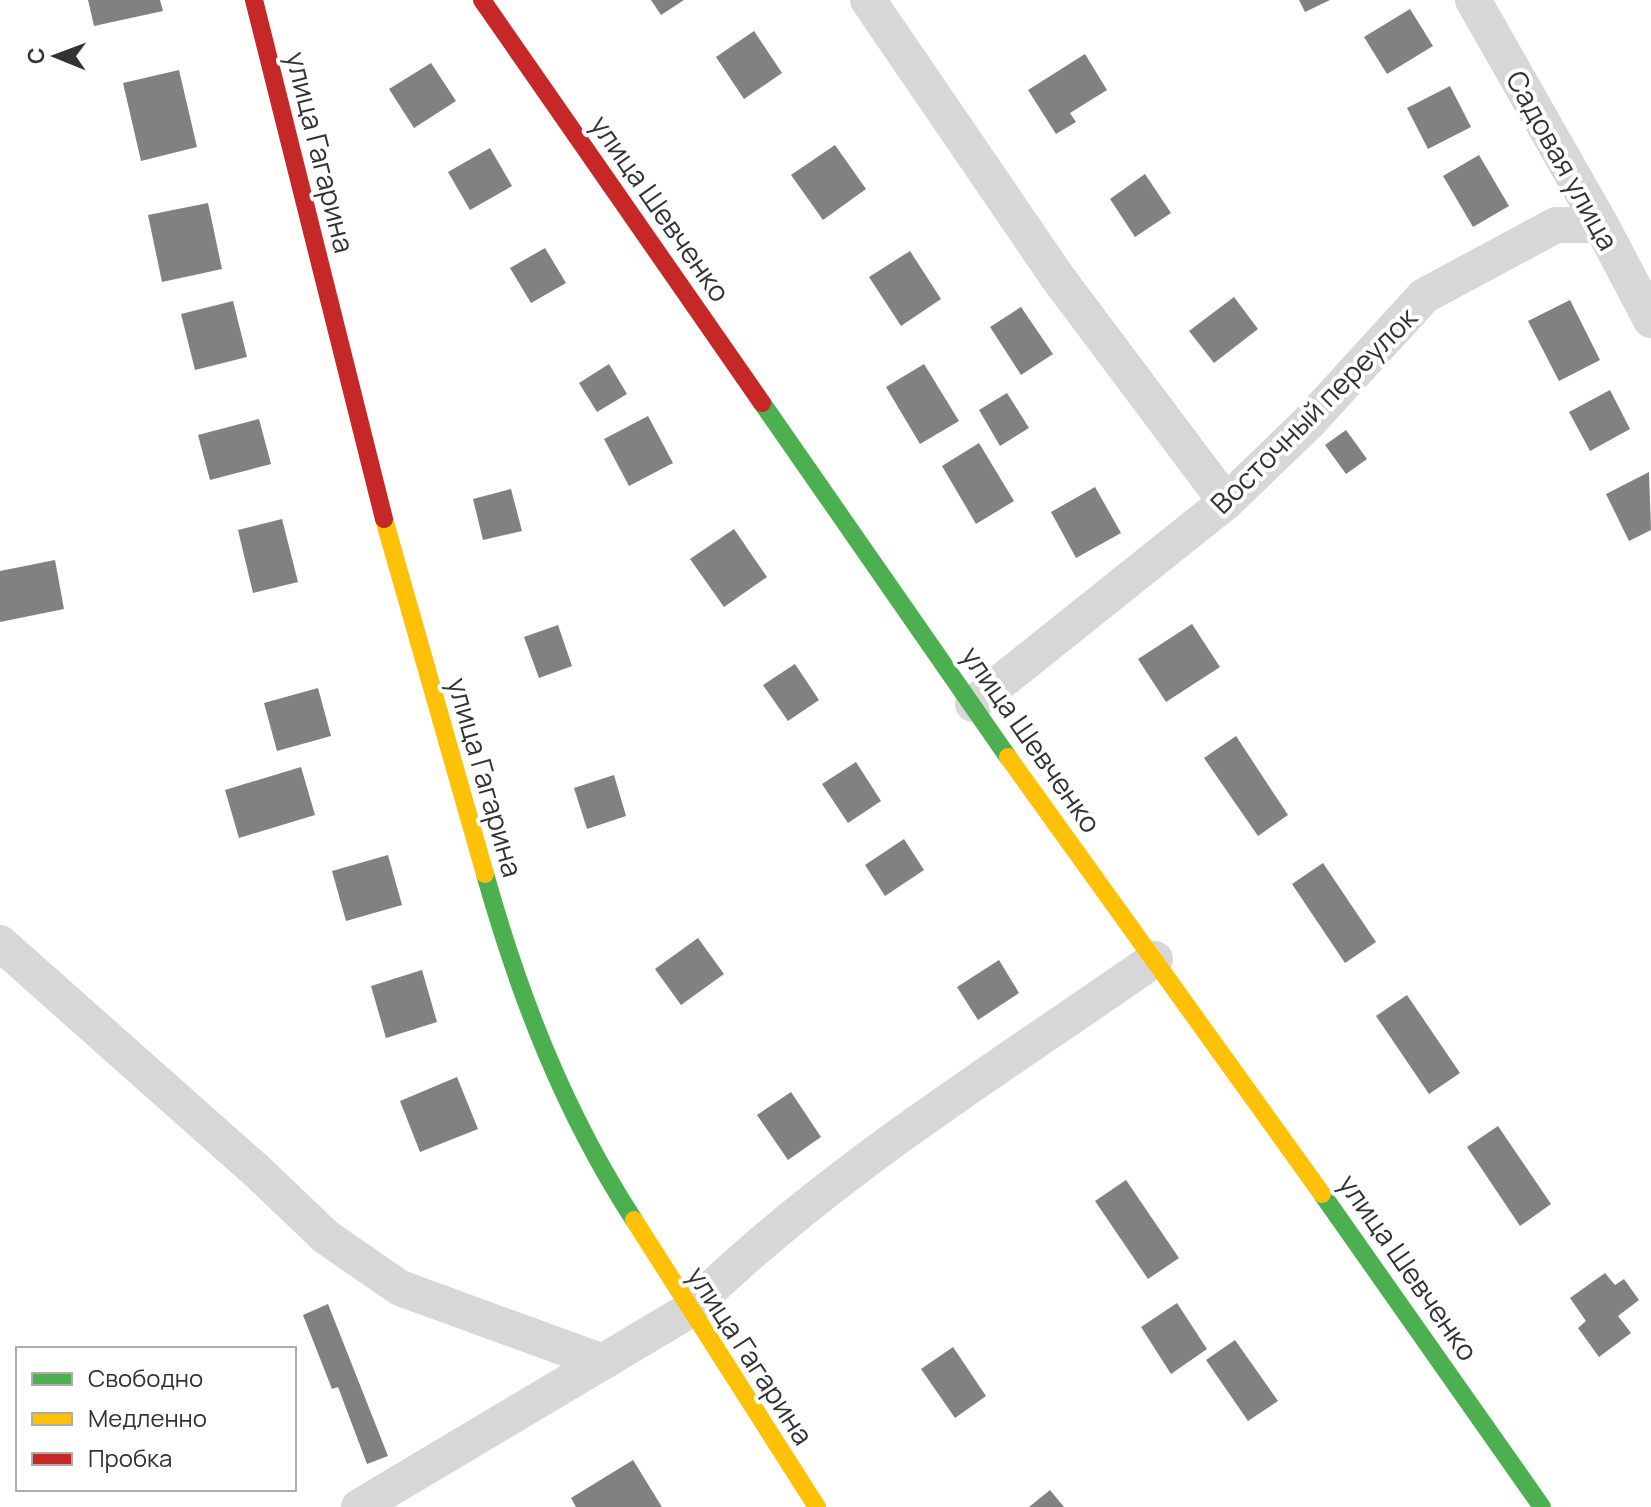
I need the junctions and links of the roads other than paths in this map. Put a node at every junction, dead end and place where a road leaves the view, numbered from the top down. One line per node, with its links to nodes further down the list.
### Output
1 (255, 0): 11 (street, улица Гагарина)
2 (482, 0): 8 (street, улица Шевченко)
3 (868, 0): 7 (street)
4 (1473, 0): 5 (street, Садовая улица)
5 (1601, 225): 6 (street, Садовая улица); 7 (street, Восточный переулок)
6 (1651, 320)
7 (1226, 502): 8 (street, Восточный переулок)
8 (973, 704): 10 (street, улица Шевченко)
9 (0, 943): 12 (street)
10 (1155, 959): 11 (street); 15 (street, улица Шевченко)
11 (688, 1311): 12 (street); 14 (street, улица Гагарина)
12 (603, 1362): 13 (street)
13 (359, 1507)
14 (817, 1507)
15 (1542, 1507)

